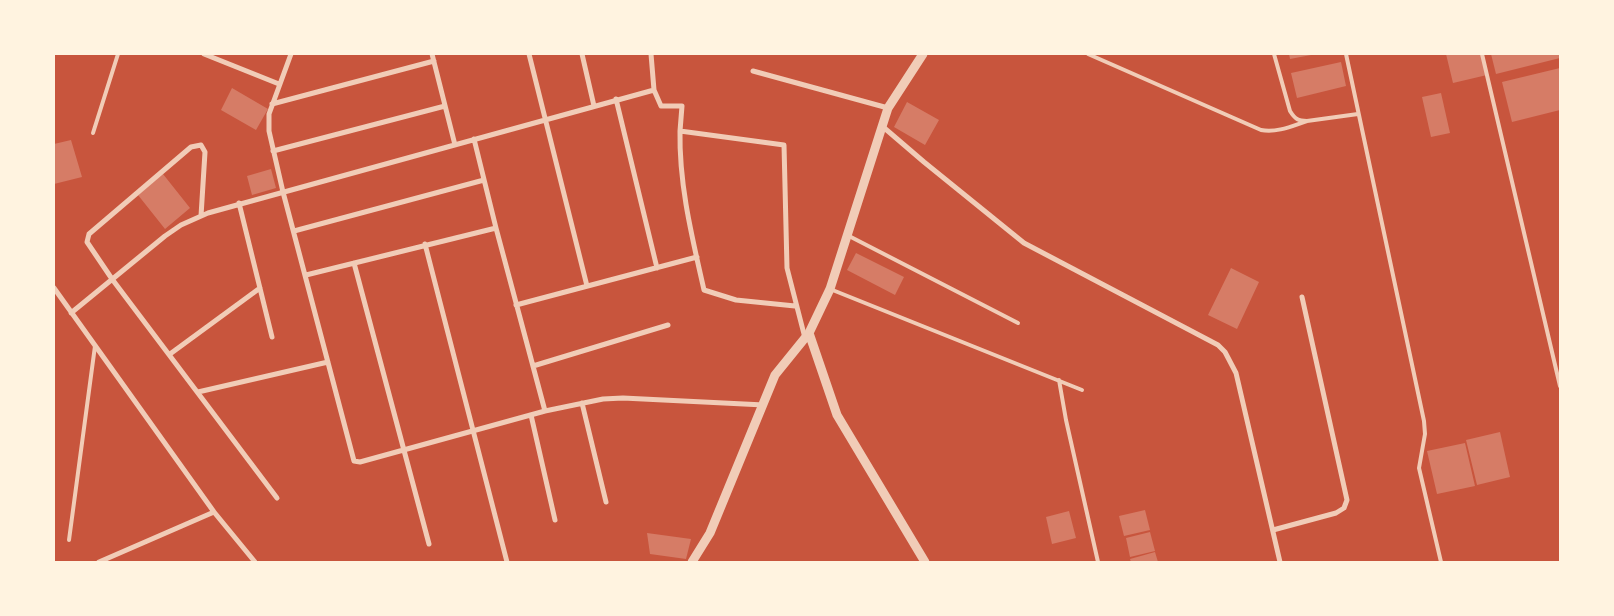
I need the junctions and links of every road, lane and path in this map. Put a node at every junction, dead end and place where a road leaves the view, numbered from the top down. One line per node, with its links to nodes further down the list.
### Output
1 (118, 54): 27 (lane)
2 (204, 54): 15 (street)
3 (291, 54): 15 (street)
4 (432, 54): 13 (street)
5 (529, 54): 23 (street)
6 (582, 54): 20 (street)
7 (651, 54): 16 (street)
8 (923, 54): 21 (street)
9 (1088, 54): 24 (lane)
10 (1274, 54): 24 (lane)
11 (1346, 54): 22 (lane)
12 (1482, 54): 61 (lane)
13 (434, 61): 18 (street); 19 (street)
14 (753, 70): 21 (street)
15 (280, 84): 18 (street)
16 (654, 90): 17 (street); 26 (street)
17 (616, 99): 20 (street); 41 (street)
18 (272, 104): 30 (street)
19 (445, 106): 29 (street); 30 (street)
20 (594, 106): 23 (street)
21 (888, 108): 25 (street)
22 (1358, 114): 24 (lane); 84 (lane)
23 (545, 120): 28 (street); 44 (street)
24 (1306, 121)
25 (882, 126): 37 (street); 74 (street)
26 (680, 131): 39 (street); 50 (street)
27 (93, 133)
28 (474, 139): 29 (street); 31 (street)
29 (455, 145): 32 (street)
30 (273, 151): 32 (street)
31 (484, 180): 35 (street); 36 (street)
32 (283, 192): 33 (street); 36 (street)
33 (239, 203): 34 (street); 46 (street)
34 (201, 216): 43 (street); 43 (street)
35 (496, 228): 38 (street); 49 (street)
36 (294, 231): 42 (street)
37 (847, 236): 47 (street); 52 (lane)
38 (425, 244): 40 (street); 68 (street)
39 (697, 257): 41 (street); 50 (street)
40 (354, 263): 42 (street); 69 (street)
41 (657, 268): 44 (street)
42 (306, 275): 58 (street)
43 (112, 279): 51 (street); 57 (street)
44 (587, 286): 49 (street)
45 (54, 288): 51 (street)
46 (260, 288): 55 (street); 57 (street)
47 (830, 289): 54 (street); 60 (lane)
48 (1302, 297): 74 (street)
49 (516, 304): 59 (street)
50 (795, 306): 54 (street)
51 (71, 313): 56 (street)
52 (1018, 324)
53 (668, 325): 59 (street)
54 (807, 336): 65 (street); 81 (street)
55 (272, 337)
56 (94, 346): 72 (street); 75 (lane)
57 (170, 354): 63 (street)
58 (328, 362): 63 (street); 69 (street)
59 (533, 366): 66 (street)
60 (1059, 380): 62 (lane); 82 (lane)
61 (1560, 386)
62 (1082, 390)
63 (198, 392): 70 (street)
64 (582, 403): 65 (street); 66 (street); 71 (street)
65 (764, 405): 80 (street)
66 (545, 412): 67 (street)
67 (531, 415): 68 (street); 73 (street)
68 (474, 431): 69 (street); 79 (street)
69 (404, 450): 76 (street)
70 (277, 498)
71 (606, 502)
72 (214, 512): 77 (street); 78 (street)
73 (555, 520)
74 (1273, 530): 83 (street)
75 (70, 540)
76 (429, 544)
77 (98, 562)
78 (255, 562)
79 (507, 562)
80 (692, 562)
81 (925, 562)
82 (1098, 562)
83 (1280, 562)
84 (1440, 562)

